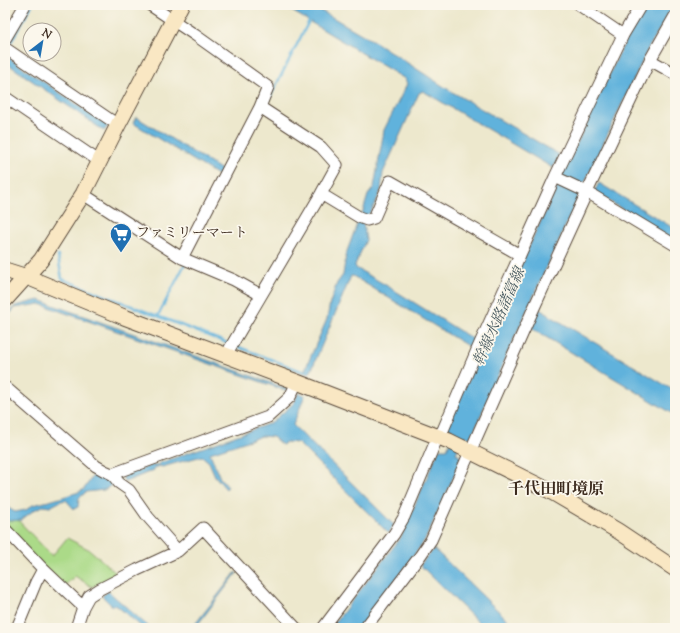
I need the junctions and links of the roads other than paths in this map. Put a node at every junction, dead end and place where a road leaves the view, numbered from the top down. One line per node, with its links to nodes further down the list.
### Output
1 (25, 5): 9 (street)
2 (150, 5): 7 (street)
3 (181, 5): 7 (street)
4 (579, 5): 8 (street)
5 (641, 5): 8 (street)
6 (675, 16): 11 (street)
7 (173, 21): 14 (street); 15 (street)
8 (623, 35): 17 (street)
9 (5, 38)
10 (5, 48): 15 (street)
11 (650, 60): 12 (street); 18 (street)
12 (675, 74)
13 (5, 97): 16 (street)
14 (263, 109): 20 (street); 23 (street)
15 (118, 124): 16 (street)
16 (99, 161): 19 (street)
17 (560, 179): 18 (street); 22 (street)
18 (582, 189): 21 (street); 31 (street)
19 (83, 194): 23 (street); 25 (street)
20 (321, 194): 22 (street); 26 (street)
21 (675, 245)
22 (520, 255): 31 (street)
23 (186, 260): 26 (street)
24 (5, 270): 25 (street)
25 (27, 277): 27 (street); 28 (street)
26 (261, 295): 28 (street)
27 (5, 300)
28 (228, 356): 29 (street)
29 (297, 382): 31 (street); 32 (street)
30 (5, 387): 32 (street)
31 (455, 443): 36 (street); 41 (street); 42 (street)
32 (112, 474): 34 (street)
33 (5, 529): 35 (street)
34 (178, 551): 37 (street); 40 (street)
35 (43, 569): 37 (street); 38 (street)
36 (675, 569)
37 (83, 607): 39 (street)
38 (17, 628)
39 (76, 628)
40 (296, 628)
41 (323, 628)
42 (365, 628)

